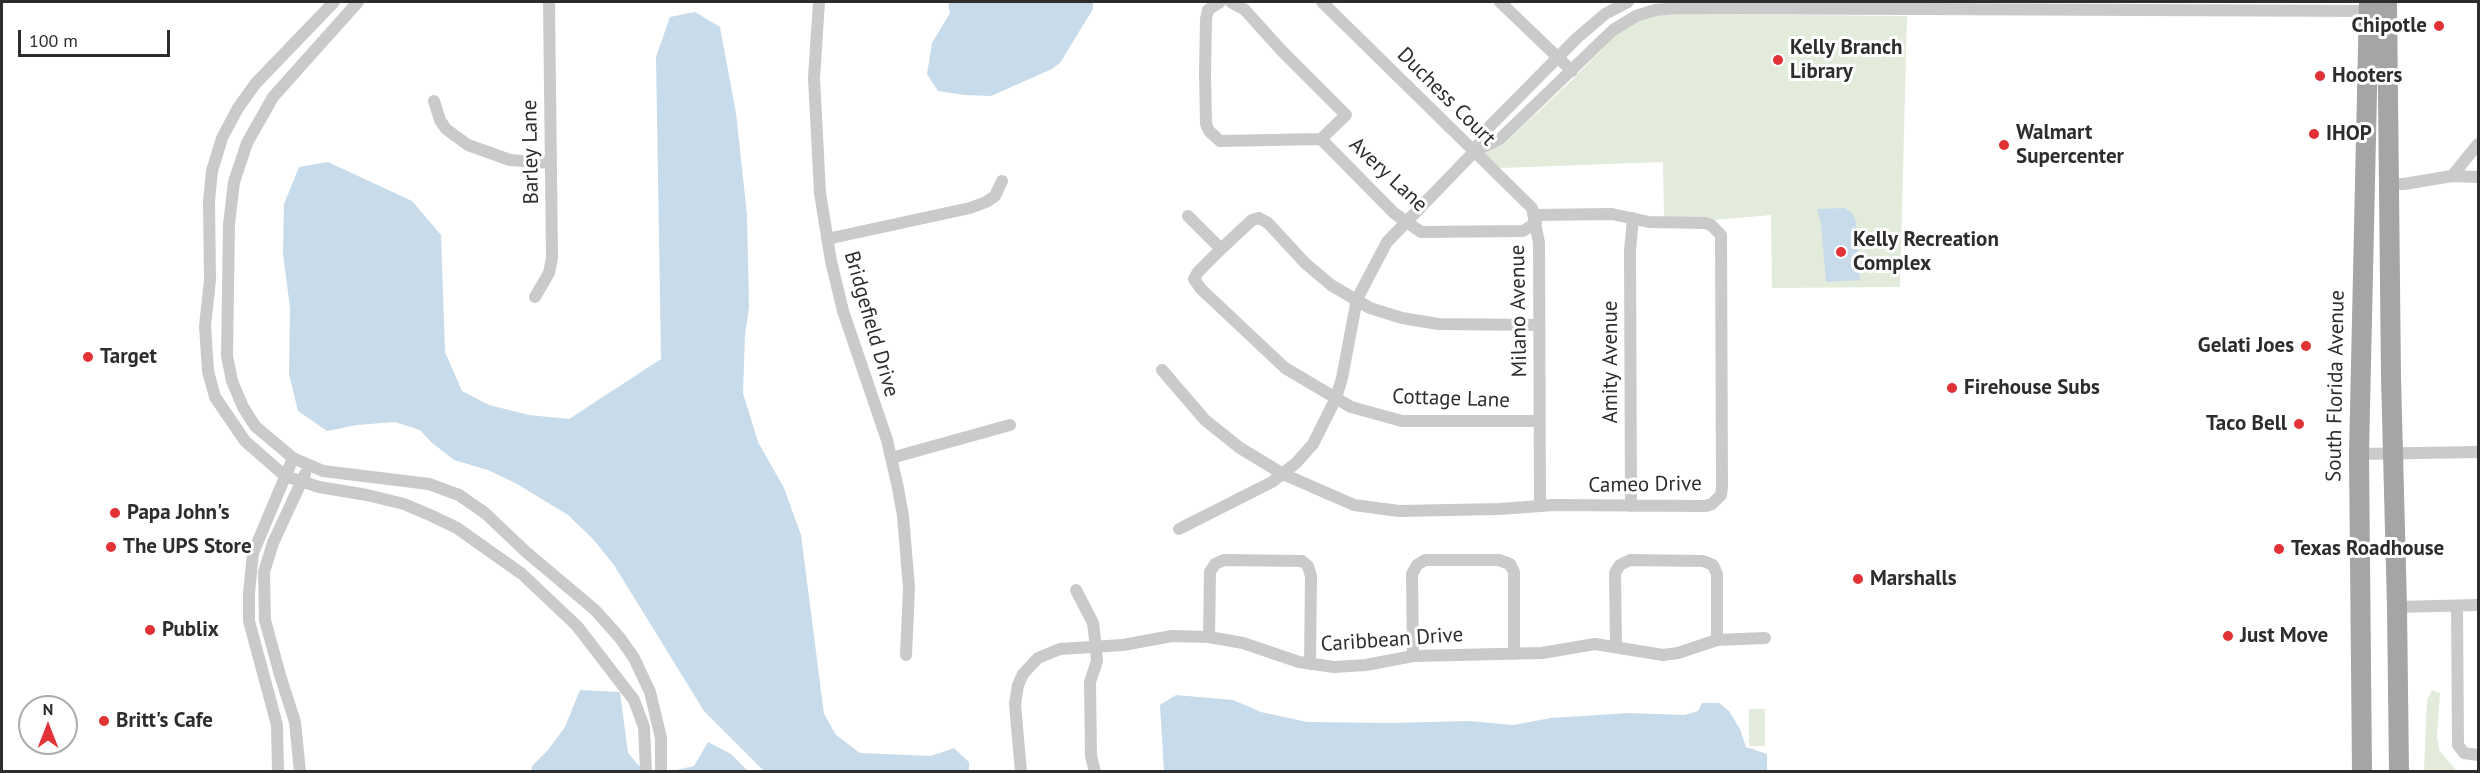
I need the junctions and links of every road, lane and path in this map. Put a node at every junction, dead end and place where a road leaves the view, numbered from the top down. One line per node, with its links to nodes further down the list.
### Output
1 (334, 2): 45 (street)
2 (358, 2): 41 (street)
3 (549, 2): 18 (street, Barley Lane)
4 (819, 2): 28 (street, Bridgefield Drive)
5 (1220, 2): 15 (street)
6 (1231, 2): 15 (street)
7 (1322, 2): 17 (street, Duchess Court)
8 (1500, 2): 12 (street)
9 (1628, 2): 12 (street)
10 (1703, 5): 11 (street); 13 (street)
11 (2378, 6): 22 (main road, South Florida Avenue); 23 (main road)
12 (1557, 59): 13 (street); 17 (street)
13 (1572, 71): 17 (street)
14 (434, 101): 18 (street)
15 (1322, 139): 27 (street, Avery Lane)
16 (2478, 144): 19 (street)
17 (1474, 152): 26 (street, Duchess Court); 27 (street)
18 (551, 163): 31 (street, Barley Lane)
19 (2452, 176): 20 (street); 23 (street)
20 (2478, 177)
21 (1002, 181): 28 (street)
22 (2364, 181): 30 (main road); 40 (main road, South Florida Avenue)
23 (2389, 184): 30 (main road)
24 (1188, 216): 29 (street)
25 (1633, 218): 26 (street, Cameo Drive); 48 (street, Amity Avenue); 48 (street, Cameo Drive)
26 (1535, 219): 27 (street, Avery Lane); 33 (street, Milano Avenue)
27 (1406, 222): 32 (street)
28 (827, 239): 42 (street, Bridgefield Drive)
29 (1221, 249): 32 (street); 35 (street, Cottage Lane)
30 (2391, 283): 39 (main road)
31 (535, 297)
32 (1357, 299): 33 (street); 35 (street)
33 (1539, 325): 36 (street, Milano Avenue)
34 (1162, 370): 44 (street, Cameo Drive)
35 (1336, 398): 36 (street, Cottage Lane); 44 (street)
36 (1539, 421): 47 (street, Milano Avenue)
37 (1010, 425): 42 (street)
38 (2478, 452): 39 (street)
39 (2393, 453): 40 (street); 53 (main road)
40 (2359, 454): 70 (main road, South Florida Avenue)
41 (293, 458): 43 (street); 45 (street)
42 (891, 458): 60 (street, Bridgefield Drive)
43 (309, 465): 46 (street); 65 (street)
44 (1283, 474): 47 (street, Cameo Drive); 49 (street)
45 (285, 476): 46 (street); 66 (street)
46 (302, 481): 64 (street); 67 (street)
47 (1540, 506): 48 (street, Cameo Drive)
48 (1631, 506)
49 (1179, 529)
50 (1076, 590): 58 (street)
51 (2478, 605): 52 (street)
52 (2457, 606): 53 (street); 63 (street)
53 (2397, 607): 71 (main road)
54 (1209, 637): 58 (street, Caribbean Drive); 62 (street, Caribbean Drive); 62 (street)
55 (1765, 638): 56 (street, Caribbean Drive)
56 (1717, 640): 57 (street, Caribbean Drive); 57 (street)
57 (1616, 646): 59 (street, Caribbean Drive)
58 (1096, 648): 68 (street, Caribbean Drive); 69 (street)
59 (1514, 654): 61 (street, Caribbean Drive); 61 (street)
60 (906, 655)
61 (1413, 656): 62 (street, Caribbean Drive)
62 (1311, 664)
63 (2478, 755)
64 (646, 770)
65 (662, 770)
66 (278, 771)
67 (300, 771)
68 (1021, 771)
69 (1095, 771)
70 (2362, 771)
71 (2399, 771)

